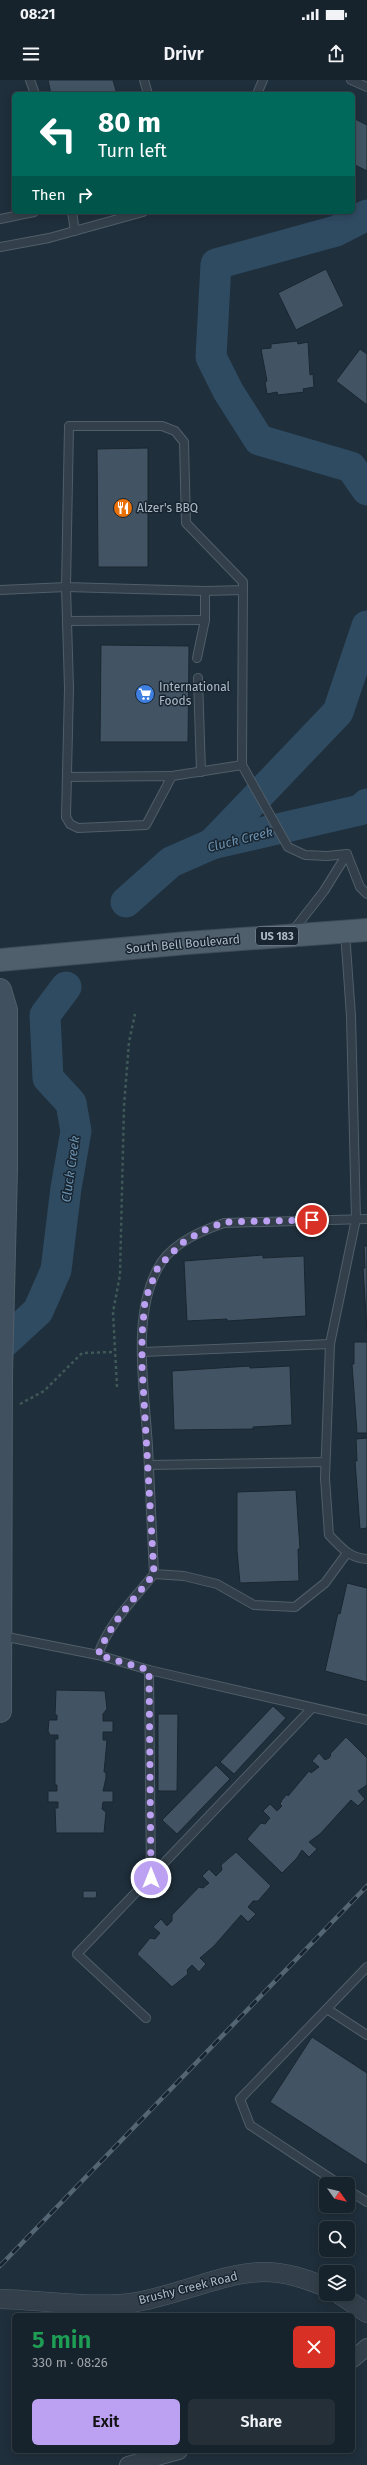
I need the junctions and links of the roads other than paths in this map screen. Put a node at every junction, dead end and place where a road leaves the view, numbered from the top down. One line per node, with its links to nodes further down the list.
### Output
1 (30, 80): 6 (lane)
2 (144, 80): 7 (lane)
3 (263, 80): 8 (lane)
4 (351, 80): 5 (lane)
5 (367, 87)
6 (34, 92)
7 (147, 92)
8 (258, 92)
9 (24, 214): 12 (lane)
10 (72, 214): 13 (lane)
11 (136, 214): 13 (lane)
12 (0, 219)
13 (75, 231): 14 (lane)
14 (0, 247)
15 (66, 587): 16 (lane); 17 (lane); 18 (lane); 19 (lane)
16 (0, 590)
17 (243, 590): 18 (lane); 23 (lane)
18 (205, 591): 20 (lane)
19 (67, 620): 20 (lane); 26 (lane)
20 (205, 620): 21 (lane)
21 (197, 658)
22 (198, 678): 24 (lane)
23 (242, 765): 24 (lane); 27 (lane)
24 (201, 772): 25 (lane)
25 (172, 776): 26 (lane); 26 (lane)
26 (67, 777)
27 (347, 854): 28 (lane); 31 (lane)
28 (367, 894)
29 (367, 930): 30 (main road, South Bell Boulevard / US 183)
30 (345, 931): 31 (main road, South Bell Boulevard / US 183); 35 (lane)
31 (290, 935): 32 (main road, South Bell Boulevard / US 183)
32 (0, 960)
33 (0, 990): 36 (main road)
34 (367, 1218): 35 (lane)
35 (356, 1219): 37 (lane); 38 (lane)
36 (1, 1276): 39 (main road)
37 (330, 1344): 38 (lane); 40 (lane)
38 (143, 1352): 41 (lane)
39 (1, 1374): 45 (main road)
40 (325, 1462): 41 (lane); 42 (lane)
41 (149, 1465): 44 (lane)
42 (347, 1553): 43 (lane); 44 (lane)
43 (367, 1558)
44 (154, 1574): 46 (lane)
45 (1, 1636): 46 (lane); 49 (main road)
46 (98, 1655): 47 (lane)
47 (149, 1670): 48 (lane); 51 (lane)
48 (312, 1708): 50 (lane); 51 (lane)
49 (0, 1711)
50 (367, 1720)
51 (151, 1878): 54 (lane)
52 (367, 1967): 53 (lane)
53 (327, 2009): 55 (lane); 56 (lane)
54 (146, 2018)
55 (367, 2035)
56 (328, 2177)
57 (355, 2194): 58 (lane)
58 (367, 2202)
59 (319, 2284): 60 (street, Brushy Creek Road)
60 (2, 2299)
61 (349, 2301): 62 (street)
62 (367, 2314)
63 (367, 2347): 64 (street)
64 (355, 2357)
65 (172, 2453): 66 (street)
66 (128, 2465)

